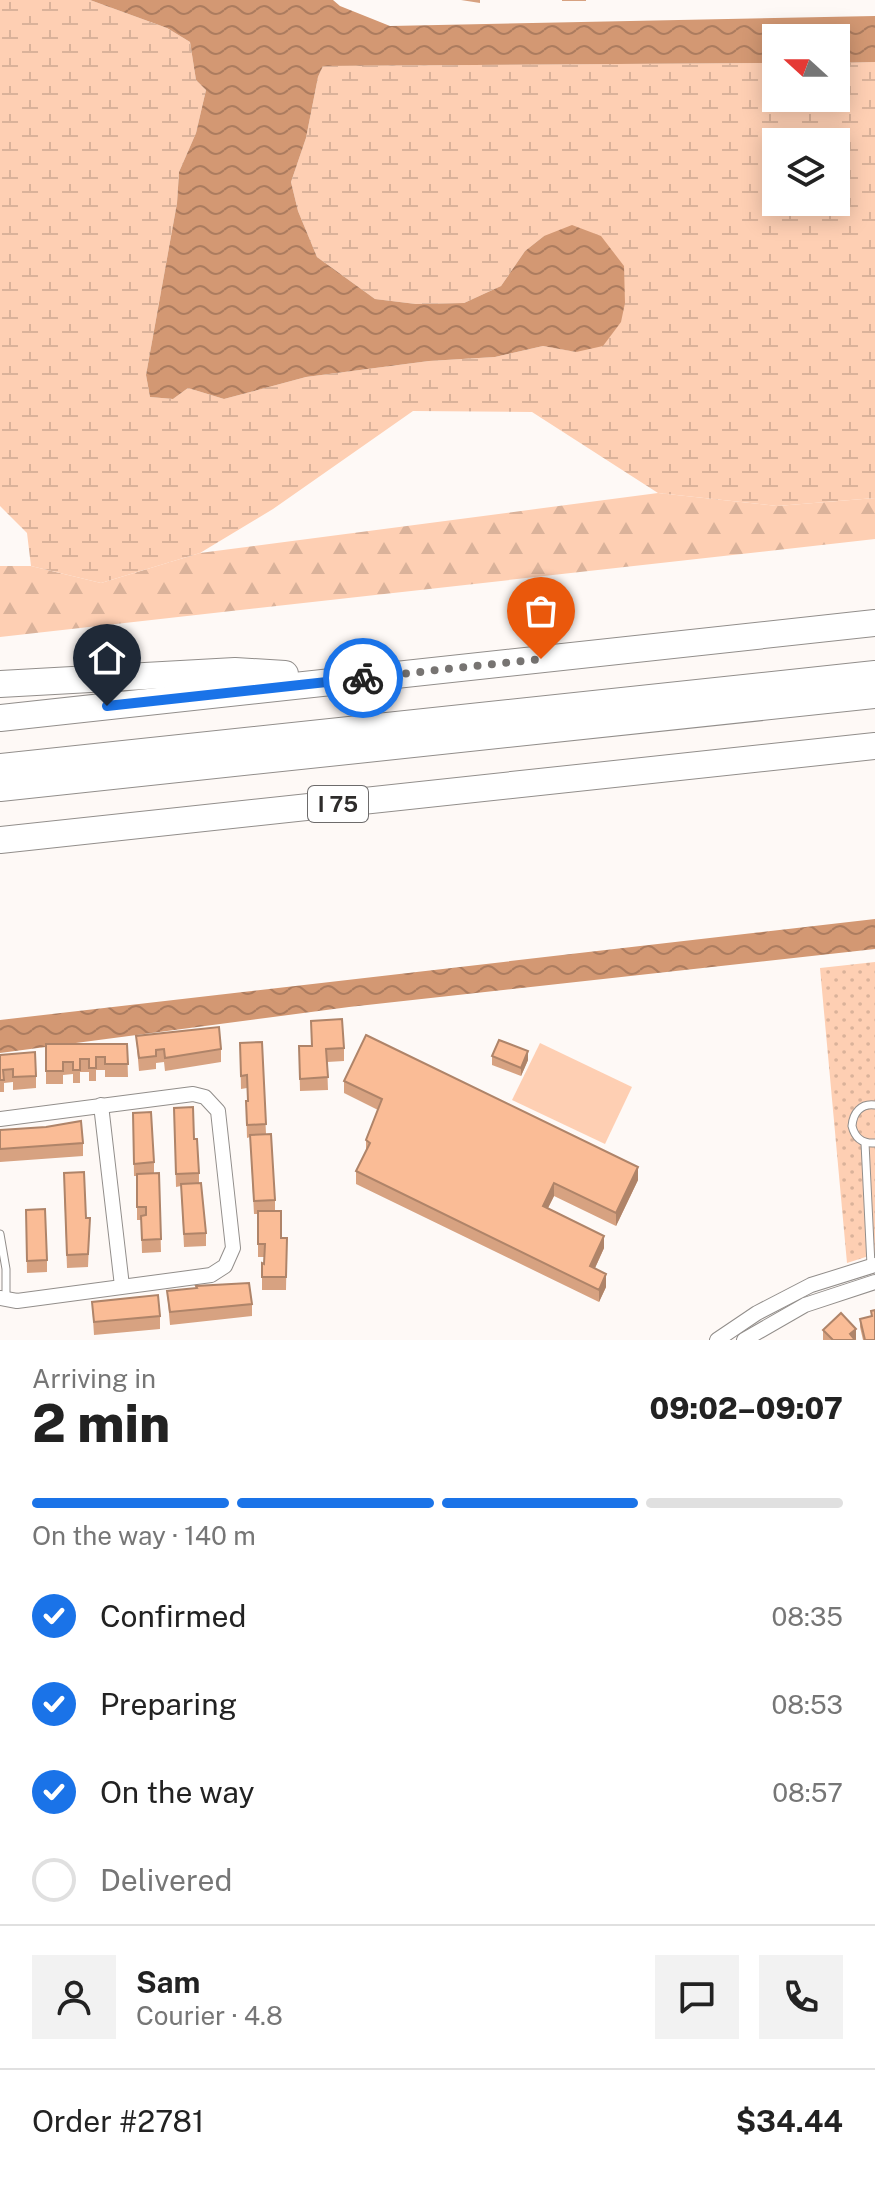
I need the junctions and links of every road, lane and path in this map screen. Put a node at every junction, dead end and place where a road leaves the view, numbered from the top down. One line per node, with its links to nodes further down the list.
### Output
1 (875, 623): 2 (highway)
2 (369, 678): 4 (highway); 5 (highway)
3 (875, 679): 7 (highway); 8 (highway)
4 (0, 684)
5 (0, 718)
6 (875, 746): 11 (highway, I 75)
7 (0, 767)
8 (160, 771): 9 (highway); 10 (highway)
9 (0, 788)
10 (0, 800)
11 (0, 840)
12 (101, 1105): 14 (street); 20 (street); 20 (street)
13 (875, 1105): 15 (lane)
14 (0, 1119)
15 (865, 1143): 16 (lane); 18 (lane)
16 (875, 1143)
17 (0, 1234): 21 (lane)
18 (873, 1266): 22 (street)
19 (875, 1282): 23 (street)
20 (122, 1286): 21 (street)
21 (3, 1299)
22 (717, 1340)
23 (744, 1340)

